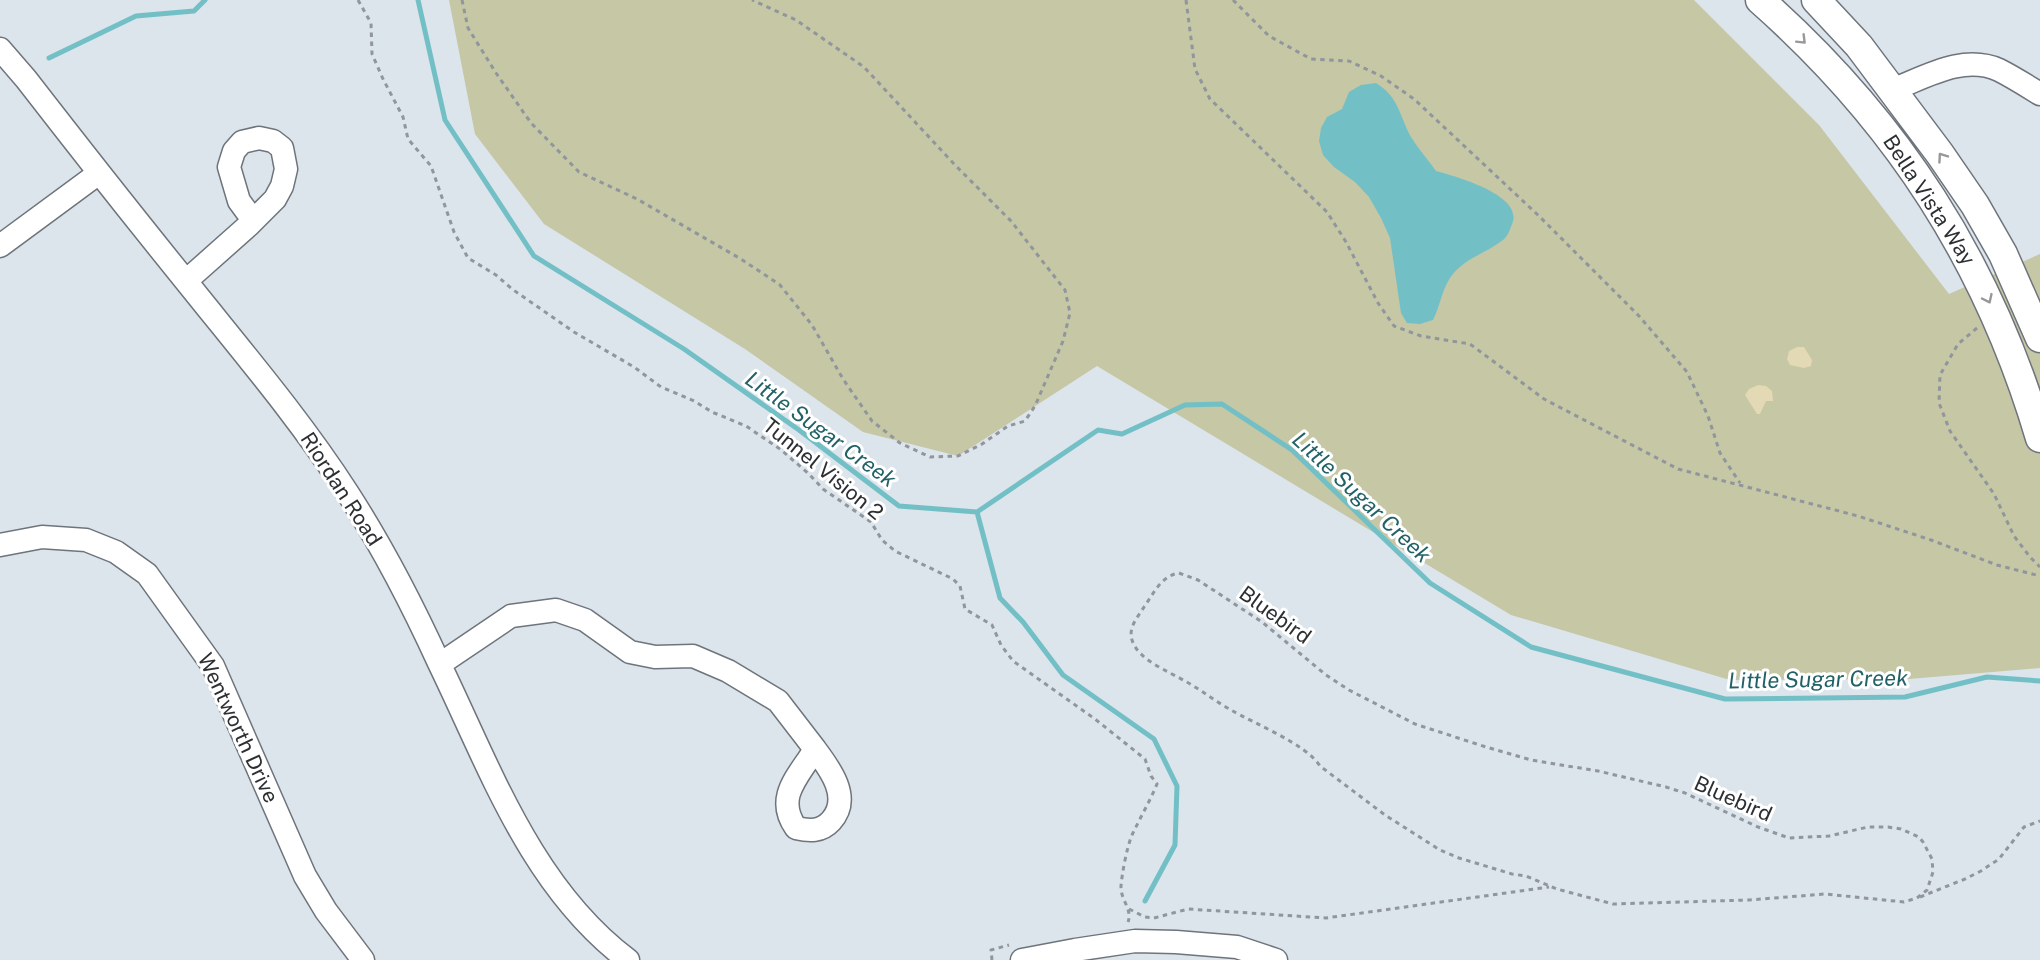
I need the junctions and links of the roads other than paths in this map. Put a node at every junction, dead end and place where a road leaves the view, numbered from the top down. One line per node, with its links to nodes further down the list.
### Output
1 (1760, 0): 11 (main road, Bella Vista Way, one-way to 11)
2 (1816, 0): 4 (main road, Bella Vista Way)
3 (0, 49): 6 (street, Riordan Road)
4 (1892, 90): 5 (street); 10 (main road, Bella Vista Way, one-way to 4)
5 (2040, 94)
6 (99, 172): 8 (street); 9 (street, Riordan Road)
7 (253, 220): 9 (street)
8 (0, 246)
9 (186, 281): 13 (street, Riordan Road)
10 (2040, 338)
11 (2040, 438)
12 (0, 545): 16 (street, Wentworth Drive)
13 (440, 664): 14 (street); 17 (street, Riordan Road)
14 (815, 749)
15 (1020, 951): 18 (street)
16 (363, 960)
17 (628, 960)
18 (1276, 960)

